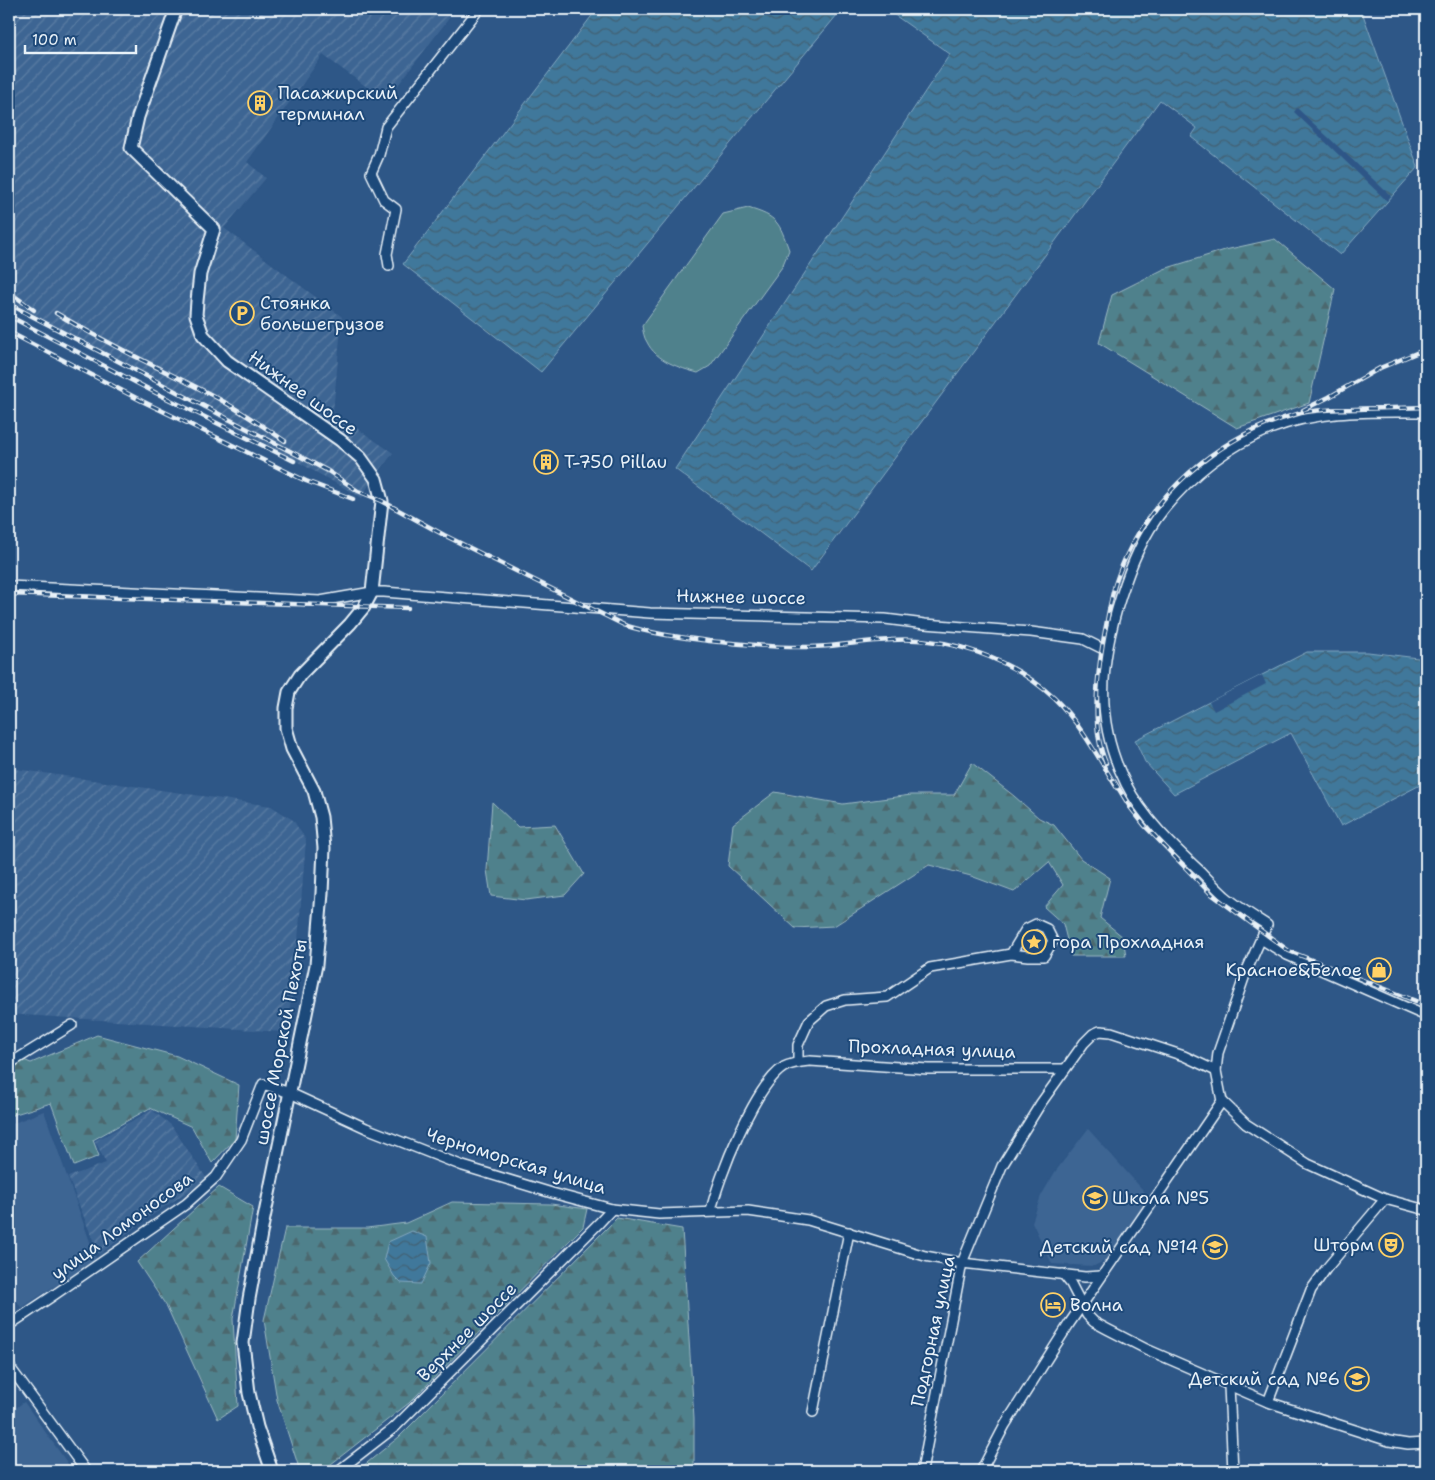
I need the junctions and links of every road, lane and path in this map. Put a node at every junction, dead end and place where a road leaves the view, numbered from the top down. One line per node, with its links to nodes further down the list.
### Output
1 (176, 9): 6 (main road, Нижнее шоссе)
2 (479, 9): 3 (street)
3 (389, 266)
4 (1426, 412): 7 (street)
5 (9, 586): 6 (street, Нижнее шоссе)
6 (372, 592): 7 (street, Нижнее шоссе); 17 (main road, шоссе Морской Пехоты)
7 (1106, 649): 8 (street)
8 (1261, 939): 10 (street); 15 (street)
9 (1011, 954): 9 (street); 12 (street)
10 (1426, 1016)
11 (72, 1026): 13 (street)
12 (798, 1062): 14 (street, Прохладная улица); 22 (street)
13 (9, 1064)
14 (1065, 1068): 15 (street, Подгорная улица); 24 (street, Подгорная улица)
15 (1216, 1070): 18 (street)
16 (264, 1084): 17 (street, Черноморская улица); 28 (street, улица Ломоносова)
17 (290, 1093): 20 (street, Черноморская улица); 35 (main road, шоссе Морской Пехоты)
18 (1222, 1102): 19 (street); 26 (street)
19 (1385, 1199): 21 (street); 31 (street)
20 (612, 1209): 22 (street, Черноморская улица); 36 (street, Верхнее шоссе)
21 (1426, 1210)
22 (711, 1211): 23 (street, Черноморская улица)
23 (849, 1232): 24 (street, Черноморская улица); 32 (street)
24 (962, 1263): 25 (street, Черноморская улица); 37 (street, Подгорная улица)
25 (1063, 1274): 26 (street, Черноморская улица); 27 (street)
26 (1102, 1276): 27 (street)
27 (1081, 1306): 30 (street); 38 (street)
28 (9, 1325)
29 (9, 1366): 34 (street)
30 (1229, 1386): 31 (street); 39 (street)
31 (1268, 1402): 33 (street)
32 (813, 1412)
33 (1426, 1443)
34 (86, 1471)
35 (272, 1471)
36 (338, 1471)
37 (922, 1471)
38 (981, 1471)
39 (1233, 1471)

